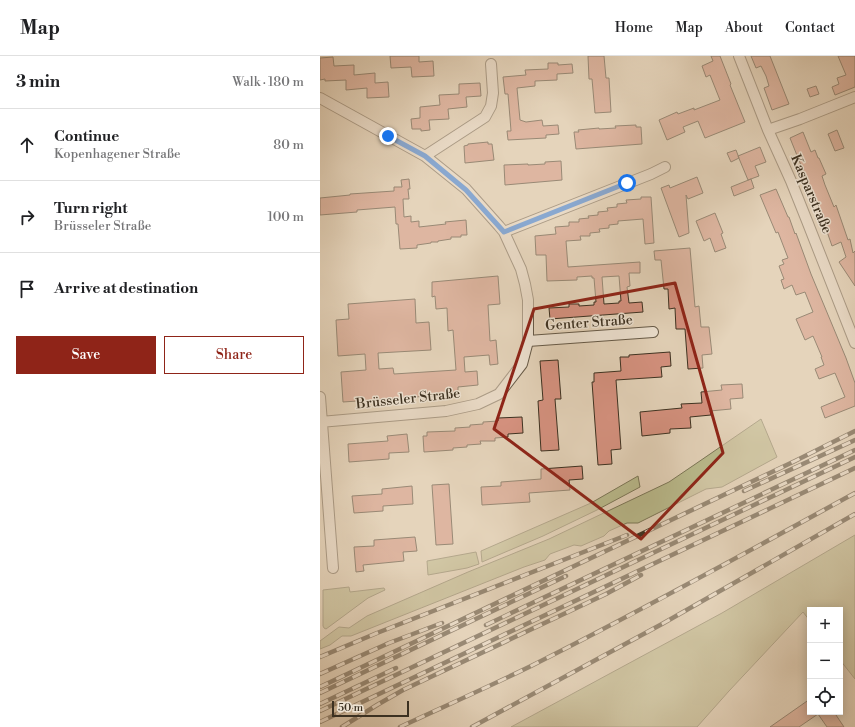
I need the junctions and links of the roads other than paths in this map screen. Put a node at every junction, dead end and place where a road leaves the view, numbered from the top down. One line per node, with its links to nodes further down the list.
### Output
1 (739, 56): 5 (street, Kasparstraße)
2 (491, 64): 6 (street)
3 (855, 96): 5 (street)
4 (320, 98): 6 (street, Brüsseler Straße)
5 (768, 130): 11 (street, Kasparstraße)
6 (425, 156): 8 (street, Brüsseler Straße)
7 (665, 167): 8 (street)
8 (504, 232): 10 (street, Brüsseler Straße)
9 (653, 332): 10 (street, Genter Straße)
10 (528, 341): 13 (street, Brüsseler Straße)
11 (855, 343)
12 (320, 397): 13 (street)
13 (321, 422): 14 (street)
14 (333, 568)

